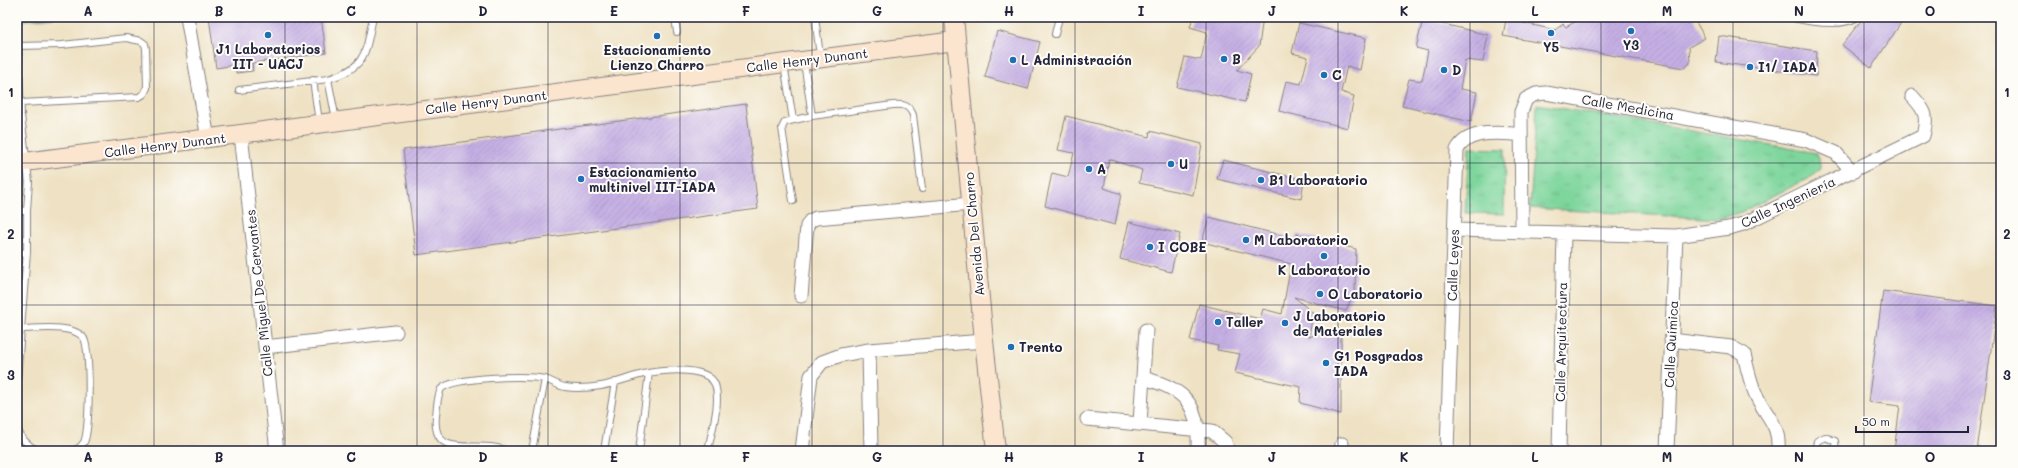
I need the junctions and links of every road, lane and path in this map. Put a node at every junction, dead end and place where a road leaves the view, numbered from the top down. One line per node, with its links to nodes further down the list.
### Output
1 (187, 17): 25 (street)
2 (373, 17): 15 (lane)
3 (674, 17): 9 (lane)
4 (814, 17): 13 (lane)
5 (954, 17): 11 (street, Avenida Del Charro)
6 (1059, 17): 10 (lane)
7 (1789, 17): 8 (lane)
8 (1856, 17)
9 (676, 32)
10 (1055, 34)
11 (955, 41): 13 (street, Calle Henry Dunant); 30 (street, Avenida Del Charro)
12 (18, 47): 19 (lane); 19 (lane)
13 (812, 59): 14 (street, Calle Henry Dunant); 20 (lane)
14 (784, 63): 21 (lane); 22 (street, Calle Henry Dunant)
15 (328, 79): 16 (lane); 22 (lane)
16 (313, 80): 17 (lane); 22 (lane)
17 (239, 90)
18 (1912, 96): 27 (street, Calle Ingeniería)
19 (21, 103): 26 (lane)
20 (812, 116): 21 (lane); 28 (lane)
21 (792, 120): 29 (lane)
22 (328, 123): 24 (street, Calle Henry Dunant)
23 (1521, 134): 27 (street, Calle Medicina); 33 (street, Calle Leyes); 34 (street, Calle Medicina)
24 (241, 135): 25 (street, Calle Henry Dunant); 45 (street, Calle Miguel De Cervantes)
25 (208, 139): 26 (street, Calle Henry Dunant)
26 (23, 163): 31 (lane)
27 (1853, 172): 36 (street, Calle Ingeniería)
28 (922, 189)
29 (793, 201)
30 (971, 204): 39 (street); 44 (street, Avenida Del Charro)
31 (27, 210): 32 (lane); 37 (lane)
32 (17, 212)
33 (1454, 230): 34 (street, Calle Ingeniería); 70 (street, Calle Leyes)
34 (1522, 232): 35 (street, Calle Ingeniería)
35 (1564, 233): 36 (street, Calle Ingeniería); 71 (street, Calle Arquitectura)
36 (1676, 236): 43 (street, Calle Química)
37 (27, 252): 38 (lane); 40 (lane)
38 (17, 254)
39 (801, 296)
40 (21, 329): 48 (lane); 58 (lane)
41 (1146, 330): 49 (street)
42 (396, 332): 45 (street)
43 (1671, 340): 72 (street, Calle Química); 73 (street)
44 (984, 341): 46 (street); 67 (street, Avenida Del Charro)
45 (265, 347): 59 (street, Calle Miguel De Cervantes)
46 (869, 350): 65 (street); 66 (street)
47 (648, 373): 52 (lane); 63 (lane); 64 (lane)
48 (17, 378): 51 (lane)
49 (1143, 378): 54 (street); 56 (street)
50 (545, 379): 52 (lane); 60 (lane); 61 (lane)
51 (17, 381)
52 (615, 382): 62 (lane)
53 (1088, 418): 54 (street)
54 (1140, 424): 56 (street)
55 (17, 426): 57 (lane)
56 (1199, 429): 68 (street); 69 (street)
57 (38, 451)
58 (69, 451)
59 (277, 451)
60 (506, 451)
61 (532, 451)
62 (604, 451)
63 (639, 451)
64 (708, 451)
65 (802, 451)
66 (871, 451)
67 (996, 451)
68 (1198, 451)
69 (1228, 451)
70 (1447, 451)
71 (1559, 451)
72 (1667, 451)
73 (1778, 451)
74 (1815, 451): 75 (lane)
75 (1836, 451)

